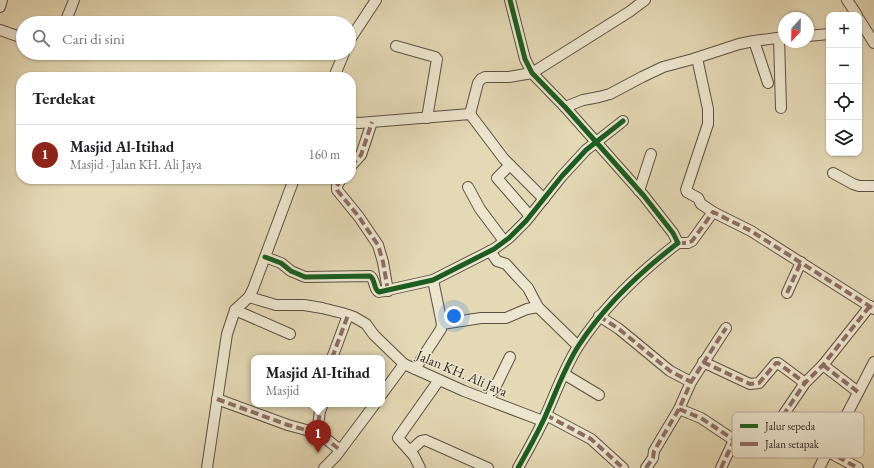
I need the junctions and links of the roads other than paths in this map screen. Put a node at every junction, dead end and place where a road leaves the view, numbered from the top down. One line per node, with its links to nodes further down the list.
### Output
1 (2, 0): 7 (street)
2 (74, 0): 9 (street)
3 (376, 0): 11 (street)
4 (510, 0): 24 (street)
5 (645, 0): 24 (street)
6 (847, 0): 8 (street)
7 (0, 7)
8 (854, 12)
9 (68, 16)
10 (0, 30): 15 (street)
11 (356, 30)
12 (826, 34): 14 (street)
13 (864, 34): 18 (street)
14 (814, 35)
15 (16, 36)
16 (778, 38): 17 (street)
17 (754, 41): 21 (street); 25 (street)
18 (874, 43)
19 (396, 46): 29 (street)
20 (782, 48): 27 (street)
21 (696, 58): 26 (street); 44 (street)
22 (341, 60): 23 (street)
23 (336, 72)
24 (532, 73): 26 (street); 28 (street)
25 (768, 83)
26 (565, 107): 33 (street)
27 (781, 108)
28 (470, 114): 29 (street); 36 (street)
29 (427, 118): 32 (street)
30 (623, 121): 33 (street)
31 (356, 122): 32 (street)
32 (372, 122): 35 (street)
33 (595, 142): 42 (street); 43 (street)
34 (651, 154): 42 (street)
35 (356, 160)
36 (510, 166): 43 (street); 45 (street)
37 (833, 173): 40 (street)
38 (292, 184): 49 (street)
39 (338, 184): 52 (street)
40 (874, 186)
41 (468, 187): 46 (street)
42 (639, 191): 47 (street)
43 (544, 199): 45 (street)
44 (713, 212): 47 (street); 50 (street)
45 (530, 216): 46 (street)
46 (504, 241): 48 (street)
47 (678, 243): 59 (street)
48 (490, 251): 51 (street); 55 (street)
49 (265, 257): 52 (street); 54 (street)
50 (800, 262): 53 (street); 56 (street)
51 (433, 280): 52 (street); 60 (street)
52 (388, 291)
53 (787, 294)
54 (249, 297): 57 (street); 58 (street)
55 (538, 307): 60 (street); 63 (street)
56 (872, 307): 69 (street)
57 (235, 310): 62 (street); 78 (street)
58 (348, 315): 64 (street); 68 (street)
59 (599, 316): 63 (street); 73 (street)
60 (442, 324): 70 (street)
61 (726, 328): 66 (street)
62 (290, 334)
63 (578, 346): 71 (street)
64 (333, 355)
65 (510, 357): 79 (street)
66 (703, 362): 73 (street); 74 (street)
67 (874, 362): 76 (street)
68 (404, 364): 70 (street, Jalan KH. Ali Jaya); 75 (street, Jalan KH. Ali Jaya)
69 (823, 365): 74 (street); 76 (street)
70 (416, 369): 72 (street, Jalan KH. Ali Jaya)
71 (564, 374): 77 (street); 85 (street)
72 (439, 380): 79 (street, Jalan KH. Ali Jaya); 90 (street)
73 (691, 382): 82 (street)
74 (805, 383): 83 (street)
75 (385, 390)
76 (858, 392): 84 (street)
77 (598, 395)
78 (217, 399): 86 (street); 93 (street)
79 (489, 400): 85 (street, Jalan KH. Ali Jaya)
80 (322, 407): 86 (street)
81 (373, 407): 89 (street)
82 (679, 409): 87 (street); 99 (street)
83 (785, 412)
84 (848, 412)
85 (544, 418): 97 (street); 98 (street, Jalan KH. Ali Jaya)
86 (317, 433): 89 (street)
87 (732, 439)
88 (732, 444): 100 (street)
89 (340, 450): 94 (street)
90 (410, 451): 95 (street); 96 (street)
91 (824, 458): 101 (street)
92 (840, 458): 102 (street)
93 (207, 468)
94 (324, 468)
95 (420, 468)
96 (488, 468)
97 (518, 468)
98 (622, 468)
99 (646, 468)
100 (721, 468)
101 (819, 468)
102 (858, 468)

